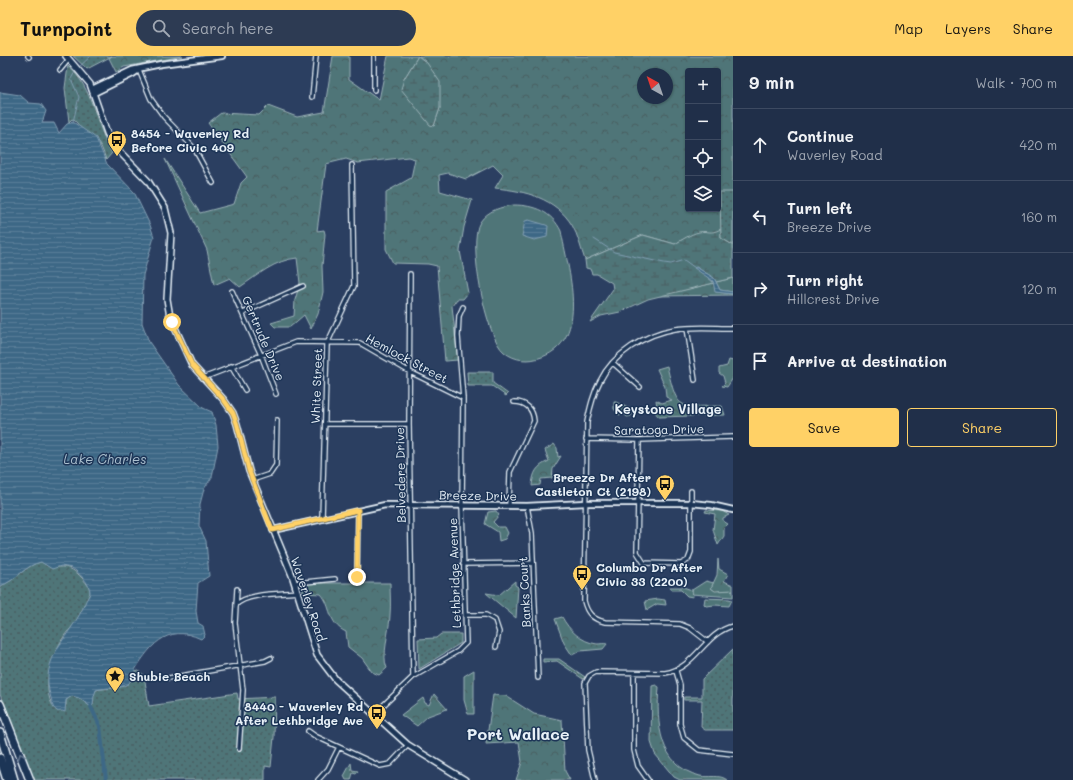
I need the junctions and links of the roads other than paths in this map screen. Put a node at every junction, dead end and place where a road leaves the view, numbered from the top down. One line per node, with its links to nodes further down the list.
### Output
1 (222, 56): 6 (street)
2 (316, 56): 9 (street)
3 (374, 56): 7 (street)
4 (68, 57): 5 (street); 8 (main road, Waverley Road)
5 (60, 70)
6 (139, 70): 8 (street); 11 (street)
7 (374, 90)
8 (93, 91): 24 (main road, Waverley Road)
9 (312, 97)
10 (352, 165): 19 (street, White Street)
11 (213, 183)
12 (410, 274): 23 (street, Belvedere Drive)
13 (303, 286): 16 (street)
14 (232, 291): 16 (street, Gertrude Drive)
15 (463, 307): 29 (street, Lethbridge Avenue)
16 (243, 313): 20 (street, Gertrude Drive)
17 (687, 328): 18 (street); 21 (street); 25 (street)
18 (733, 328)
19 (327, 344): 20 (street, Hemlock Street); 23 (street, Hemlock Street); 32 (street, White Street)
20 (262, 355): 22 (street, Hemlock Street); 28 (street, Gertrude Drive)
21 (613, 363): 26 (street); 35 (street)
22 (231, 366): 24 (street, Hemlock Street); 27 (street)
23 (410, 372): 29 (street, Hemlock Street); 33 (street, Belvedere Drive)
24 (203, 378): 37 (main road, Waverley Road)
25 (695, 380)
26 (640, 387)
27 (245, 390)
28 (276, 394)
29 (462, 398): 43 (street, Lethbridge Avenue)
30 (514, 402): 44 (street)
31 (278, 420): 37 (street)
32 (324, 424): 33 (street); 48 (street, White Street)
33 (409, 424): 41 (street, Belvedere Drive)
34 (733, 437): 36 (street, Saratoga Drive)
35 (586, 439): 36 (street, Saratoga Drive); 39 (street)
36 (639, 440): 42 (street)
37 (252, 480): 49 (main road, Waverley Road)
38 (691, 491): 40 (street)
39 (586, 503): 42 (street, Breeze Drive); 45 (street, Breeze Drive); 60 (street)
40 (691, 503): 42 (street, Breeze Drive); 42 (street); 47 (street, Breeze Drive)
41 (411, 504): 43 (street, Breeze Drive); 46 (street, Breeze Drive); 66 (street, Belvedere Drive)
42 (637, 504)
43 (462, 506): 44 (street, Breeze Drive); 51 (street, Lethbridge Avenue)
44 (509, 506): 45 (street, Breeze Drive)
45 (527, 506): 50 (street, Banks Court)
46 (358, 510): 48 (street, Breeze Drive); 52 (street)
47 (733, 510)
48 (322, 518): 49 (street, Breeze Drive)
49 (272, 530): 54 (main road, Waverley Road)
50 (533, 563): 51 (street); 68 (street, Banks Court)
51 (463, 564): 58 (street, Lethbridge Avenue)
52 (357, 577)
53 (336, 579): 54 (street)
54 (294, 583): 56 (main road, Waverley Road)
55 (237, 589): 57 (street)
56 (298, 592): 57 (street); 70 (main road, Waverley Road)
57 (236, 605): 63 (street)
58 (466, 615): 61 (street); 66 (street, Lethbridge Avenue)
59 (733, 626): 60 (street)
60 (708, 642): 64 (street)
61 (496, 647)
62 (271, 658): 63 (street)
63 (239, 666): 67 (street); 75 (street)
64 (676, 671): 65 (street); 76 (street)
65 (634, 673): 83 (street); 84 (street)
66 (413, 677): 70 (street, Lethbridge Avenue)
67 (169, 678)
68 (538, 678)
69 (0, 704): 81 (highway, one-way to 69)
70 (374, 714): 73 (main road, Waverley Road)
71 (308, 731): 74 (street)
72 (0, 733): 80 (highway)
73 (408, 745): 74 (street); 78 (main road, Waverley Road)
74 (339, 748): 82 (street)
75 (239, 749)
76 (733, 754)
77 (0, 758): 79 (highway)
78 (464, 779)
79 (7, 780)
80 (14, 780)
81 (30, 780)
82 (318, 780)
83 (595, 780)
84 (648, 780)

